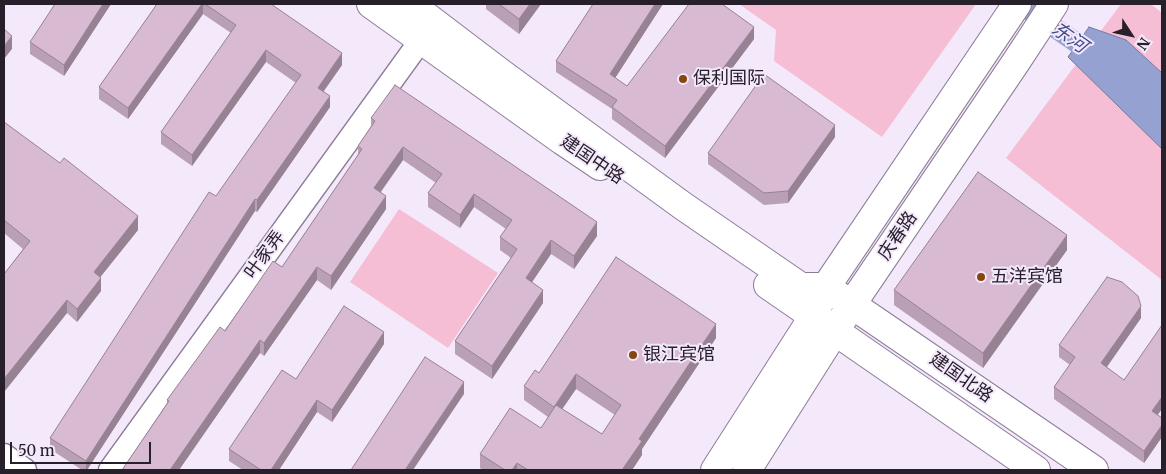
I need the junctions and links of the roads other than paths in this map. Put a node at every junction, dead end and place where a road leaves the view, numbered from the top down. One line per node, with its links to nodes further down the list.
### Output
1 (371, 4): 5 (main road, 建国中路)
2 (410, 4): 6 (main road, 建国中路)
3 (1017, 4): 6 (main road, 庆春路)
4 (1054, 4): 7 (main road, 庆春路)
5 (421, 40): 8 (main road, 建国中路); 11 (street, 叶家弄)
6 (826, 287): 7 (main road, 建国北路); 8 (main road, 庆春路)
7 (852, 304): 8 (main road, 庆春路); 15 (main road, 建国北路)
8 (824, 324): 12 (main road, 庆春路); 13 (main road, 庆春路); 14 (main road, 建国北路)
9 (4, 455): 10 (street)
10 (25, 470)
11 (110, 470)
12 (715, 470)
13 (747, 470)
14 (1036, 470)
15 (1094, 470)

